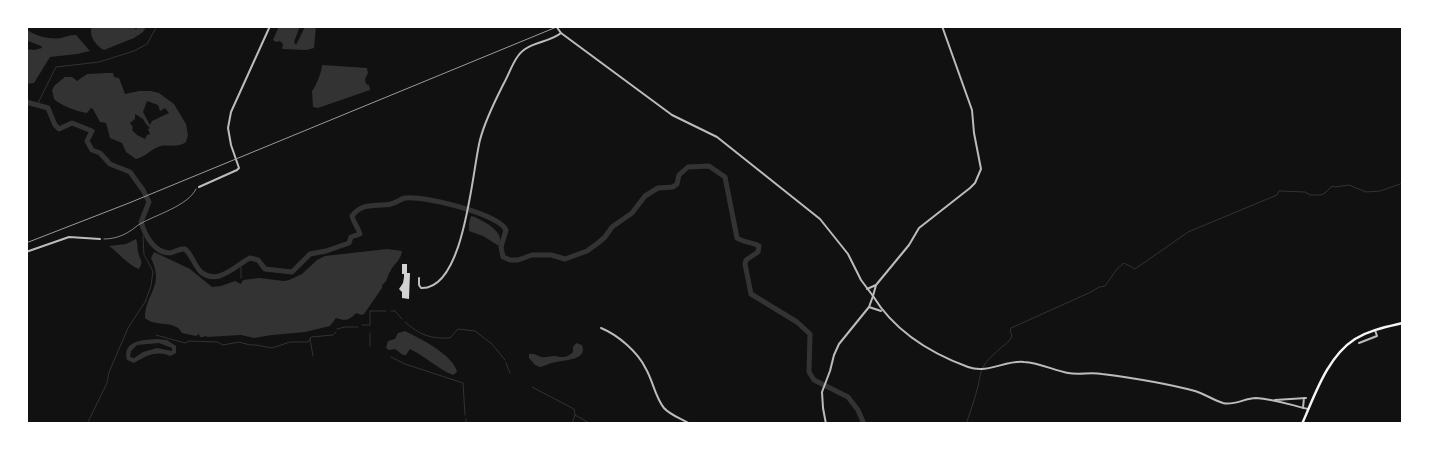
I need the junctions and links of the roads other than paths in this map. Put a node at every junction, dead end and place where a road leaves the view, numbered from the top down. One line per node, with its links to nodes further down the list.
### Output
1 (270, 26): 5 (street)
2 (556, 26): 4 (street)
3 (942, 26): 9 (street)
4 (561, 33): 8 (street); 10 (street)
5 (199, 186)
6 (100, 239): 7 (street)
7 (26, 252)
8 (419, 278)
9 (876, 285): 10 (street); 11 (street)
10 (867, 289): 11 (street)
11 (873, 296): 12 (street); 13 (street)
12 (869, 307): 13 (street); 23 (street)
13 (882, 311): 18 (street)
14 (1403, 323): 16 (main road)
15 (601, 328): 22 (street)
16 (1375, 330): 17 (street); 20 (main road)
17 (1359, 343)
18 (1272, 400): 19 (street); 19 (street)
19 (1303, 408): 20 (street)
20 (1308, 409): 21 (main road)
21 (1302, 423): 24 (street)
22 (690, 424)
23 (826, 424)
24 (1306, 424)

